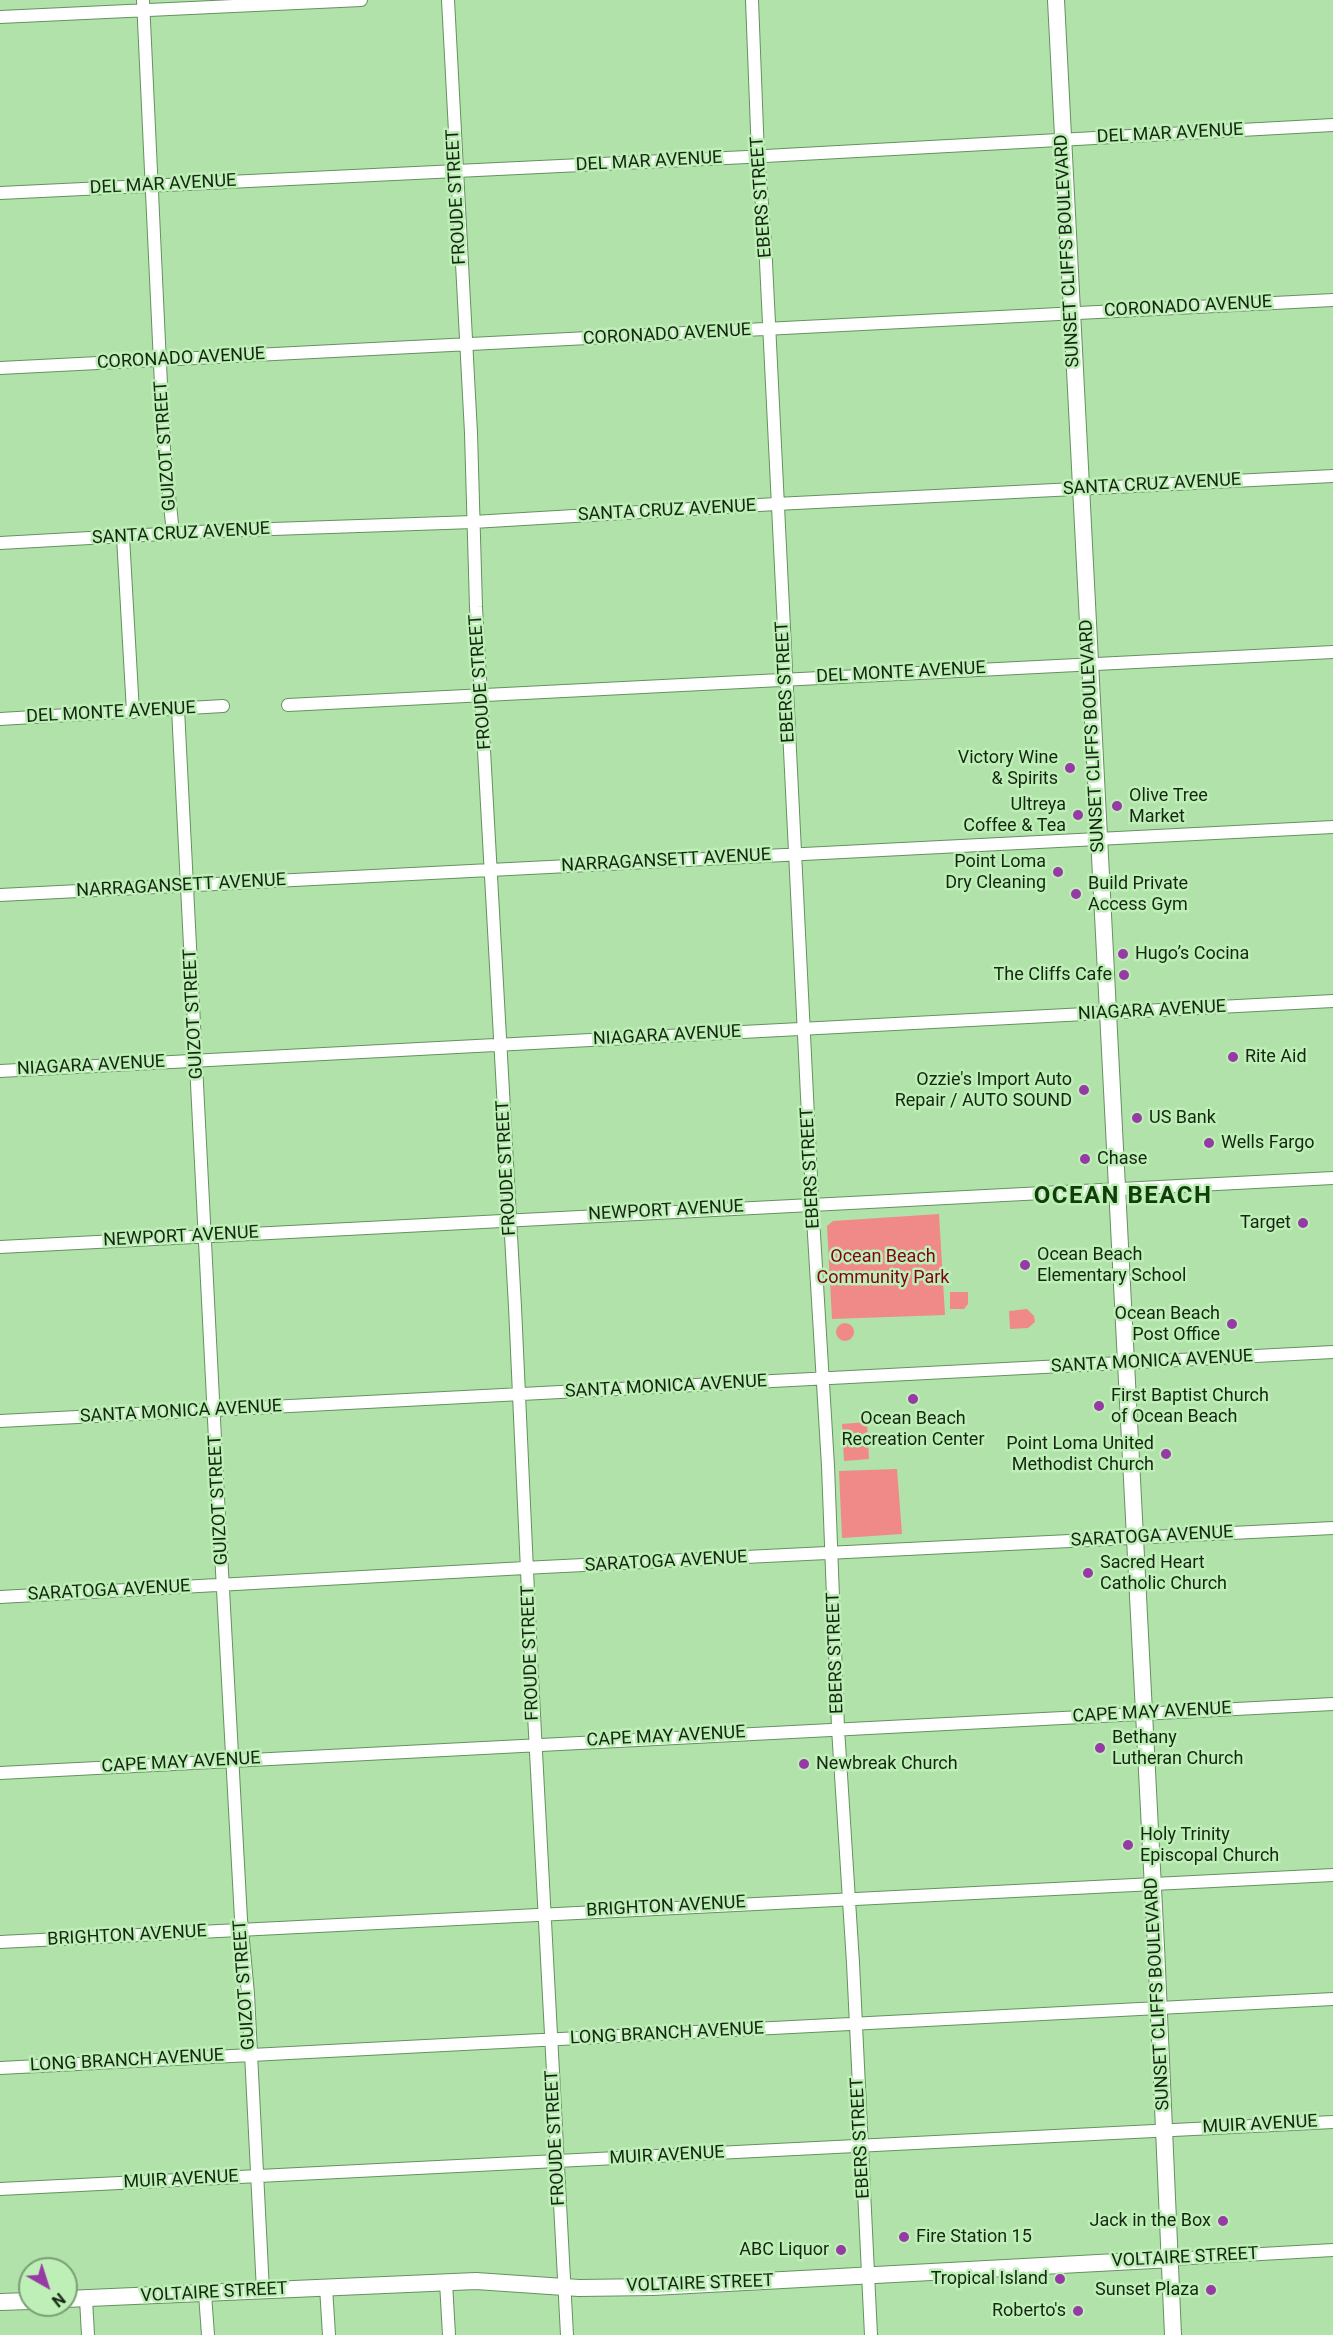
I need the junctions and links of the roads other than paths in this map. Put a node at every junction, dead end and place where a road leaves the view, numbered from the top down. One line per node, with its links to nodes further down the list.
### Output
1 (361, 0): 5 (street)
2 (448, 0): 10 (street, FROUDE STREET)
3 (752, 0): 9 (street, EBERS STREET)
4 (1056, 0): 8 (main road, SUNSET CLIFFS BOULEVARD)
5 (143, 5): 6 (street); 11 (street, GUIZOT STREET)
6 (0, 17)
7 (1333, 125): 8 (street, DEL MAR AVENUE)
8 (1063, 139): 9 (street, DEL MAR AVENUE); 14 (main road, SUNSET CLIFFS BOULEVARD)
9 (758, 156): 10 (street, DEL MAR AVENUE); 15 (street, EBERS STREET)
10 (456, 171): 11 (street, DEL MAR AVENUE); 16 (street, FROUDE STREET)
11 (152, 186): 12 (street, DEL MAR AVENUE); 17 (street, GUIZOT STREET)
12 (0, 194)
13 (1333, 300): 14 (street, CORONADO AVENUE)
14 (1071, 314): 15 (street, CORONADO AVENUE); 20 (main road, SUNSET CLIFFS BOULEVARD)
15 (769, 330): 16 (street, CORONADO AVENUE); 21 (street, EBERS STREET)
16 (466, 346): 17 (street, CORONADO AVENUE); 22 (street, FROUDE STREET)
17 (160, 360): 18 (street, CORONADO AVENUE); 23 (street, GUIZOT STREET)
18 (0, 368)
19 (1333, 476): 20 (street, SANTA CRUZ AVENUE)
20 (1081, 489): 21 (street, SANTA CRUZ AVENUE); 27 (main road, SUNSET CLIFFS BOULEVARD)
21 (776, 504): 22 (street, SANTA CRUZ AVENUE); 28 (street, EBERS STREET)
22 (473, 522): 23 (street, SANTA CRUZ AVENUE); 29 (street, FROUDE STREET)
23 (173, 533): 24 (street, SANTA CRUZ AVENUE)
24 (123, 537): 25 (street, SANTA CRUZ AVENUE); 33 (street)
25 (0, 543)
26 (1333, 652): 27 (street, DEL MONTE AVENUE)
27 (1089, 663): 28 (street, DEL MONTE AVENUE); 36 (main road, SUNSET CLIFFS BOULEVARD)
28 (786, 679): 29 (street, DEL MONTE AVENUE); 37 (street, EBERS STREET)
29 (483, 694): 30 (street, DEL MONTE AVENUE); 38 (street, FROUDE STREET)
30 (288, 705)
31 (223, 706): 32 (street, DEL MONTE AVENUE)
32 (178, 709): 33 (street, DEL MONTE AVENUE); 39 (street, GUIZOT STREET)
33 (134, 712): 34 (street, DEL MONTE AVENUE)
34 (0, 719)
35 (1333, 827): 36 (street, NARRAGANSETT AVENUE)
36 (1099, 838): 37 (street, NARRAGANSETT AVENUE); 42 (main road, SUNSET CLIFFS BOULEVARD)
37 (796, 855): 38 (street, NARRAGANSETT AVENUE); 43 (street, EBERS STREET)
38 (492, 870): 39 (street, NARRAGANSETT AVENUE); 44 (street, FROUDE STREET)
39 (187, 886): 40 (street, NARRAGANSETT AVENUE); 45 (street, GUIZOT STREET)
40 (0, 896)
41 (1333, 1001): 42 (street, NIAGARA AVENUE)
42 (1108, 1013): 43 (street, NIAGARA AVENUE); 48 (main road, SUNSET CLIFFS BOULEVARD)
43 (805, 1028): 44 (street, NIAGARA AVENUE); 49 (street, EBERS STREET)
44 (500, 1046): 45 (street, NIAGARA AVENUE); 50 (street, FROUDE STREET)
45 (197, 1060): 46 (street, NIAGARA AVENUE); 51 (street, GUIZOT STREET)
46 (0, 1071)
47 (1333, 1178): 48 (street, NEWPORT AVENUE)
48 (1118, 1189): 49 (street, NEWPORT AVENUE); 54 (main road, SUNSET CLIFFS BOULEVARD)
49 (813, 1203): 50 (street, NEWPORT AVENUE); 55 (street, EBERS STREET)
50 (509, 1220): 51 (street, NEWPORT AVENUE); 56 (street, FROUDE STREET)
51 (206, 1235): 52 (street, NEWPORT AVENUE); 57 (street, GUIZOT STREET)
52 (0, 1246)
53 (1333, 1353): 54 (street, SANTA MONICA AVENUE)
54 (1126, 1363): 55 (street, SANTA MONICA AVENUE); 60 (main road, SUNSET CLIFFS BOULEVARD)
55 (823, 1379): 56 (street, SANTA MONICA AVENUE); 61 (street, EBERS STREET)
56 (519, 1394): 57 (street, SANTA MONICA AVENUE); 62 (street, FROUDE STREET)
57 (215, 1410): 58 (street, SANTA MONICA AVENUE); 63 (street, GUIZOT STREET)
58 (0, 1421)
59 (1333, 1528): 60 (street, SARATOGA AVENUE)
60 (1134, 1537): 61 (street, SARATOGA AVENUE); 66 (main road, SUNSET CLIFFS BOULEVARD)
61 (832, 1554): 62 (street, SARATOGA AVENUE); 67 (street, EBERS STREET)
62 (528, 1568): 63 (street, SARATOGA AVENUE); 68 (street, FROUDE STREET)
63 (224, 1585): 64 (street, SARATOGA AVENUE); 69 (street, GUIZOT STREET)
64 (0, 1597)
65 (1333, 1704): 66 (street, CAPE MAY AVENUE)
66 (1143, 1713): 67 (street, CAPE MAY AVENUE); 72 (main road, SUNSET CLIFFS BOULEVARD)
67 (838, 1728): 68 (street, CAPE MAY AVENUE); 73 (street, EBERS STREET)
68 (535, 1743): 69 (street, CAPE MAY AVENUE); 74 (street, FROUDE STREET)
69 (232, 1760): 70 (street, CAPE MAY AVENUE); 75 (street, GUIZOT STREET)
70 (0, 1773)
71 (1333, 1875): 72 (street, BRIGHTON AVENUE)
72 (1153, 1884): 73 (street, BRIGHTON AVENUE); 78 (main road, SUNSET CLIFFS BOULEVARD)
73 (849, 1899): 74 (street, BRIGHTON AVENUE); 79 (street, EBERS STREET)
74 (544, 1913): 75 (street, BRIGHTON AVENUE); 80 (street, FROUDE STREET)
75 (242, 1931): 76 (street, BRIGHTON AVENUE); 81 (street, GUIZOT STREET)
76 (0, 1942)
77 (1333, 1999): 78 (street, LONG BRANCH AVENUE)
78 (1159, 2008): 79 (street, LONG BRANCH AVENUE); 84 (main road, SUNSET CLIFFS BOULEVARD)
79 (855, 2024): 80 (street, LONG BRANCH AVENUE); 85 (street, EBERS STREET)
80 (551, 2039): 81 (street, LONG BRANCH AVENUE); 86 (street, FROUDE STREET)
81 (250, 2055): 82 (street, LONG BRANCH AVENUE); 87 (street, GUIZOT STREET)
82 (0, 2068)
83 (1333, 2122): 84 (street, MUIR AVENUE)
84 (1165, 2130): 85 (street, MUIR AVENUE); 90 (main road, SUNSET CLIFFS BOULEVARD)
85 (861, 2146): 86 (street, MUIR AVENUE); 91 (street, EBERS STREET)
86 (557, 2162): 87 (street, MUIR AVENUE); 94 (street, FROUDE STREET)
87 (257, 2176): 88 (street, MUIR AVENUE); 95 (street, GUIZOT STREET)
88 (0, 2189)
89 (1333, 2250): 90 (street, VOLTAIRE STREET)
90 (1172, 2259): 91 (main road, VOLTAIRE STREET); 107 (main road, SUNSET CLIFFS BOULEVARD)
91 (868, 2276): 94 (main road, VOLTAIRE STREET); 106 (street, EBERS STREET)
92 (446, 2282): 93 (main road, VOLTAIRE STREET); 94 (main road, VOLTAIRE STREET); 104 (street)
93 (326, 2287): 95 (main road, VOLTAIRE STREET); 103 (street)
94 (565, 2287): 105 (street, FROUDE STREET)
95 (262, 2290): 96 (main road, VOLTAIRE STREET)
96 (205, 2294): 98 (main road, VOLTAIRE STREET); 102 (street)
97 (78, 2299): 98 (main road, VOLTAIRE STREET)
98 (86, 2299): 101 (street)
99 (18, 2301): 100 (main road)
100 (0, 2302)
101 (88, 2335)
102 (208, 2335)
103 (329, 2335)
104 (449, 2335)
105 (567, 2335)
106 (872, 2335)
107 (1173, 2335)

